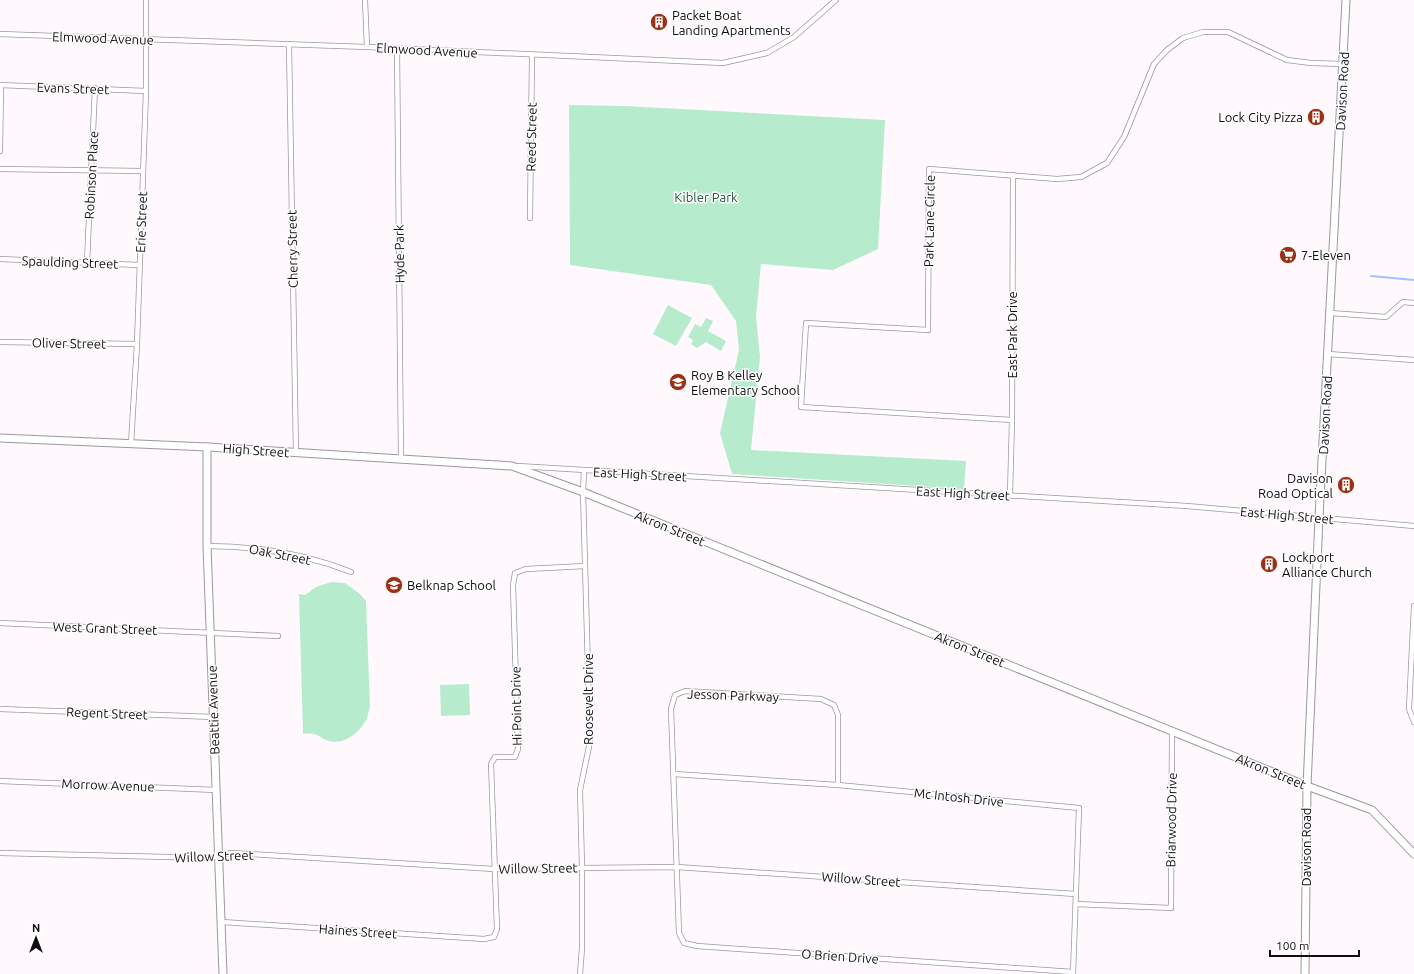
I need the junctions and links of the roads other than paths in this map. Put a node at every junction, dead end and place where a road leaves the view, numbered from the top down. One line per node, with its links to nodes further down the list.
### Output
1 (146, 0): 6 (street, Erie Street)
2 (365, 0): 8 (street)
3 (835, 0): 10 (street, Elmwood Avenue)
4 (1346, 0): 11 (street, Davison Road)
5 (0, 34): 6 (street, Elmwood Avenue)
6 (147, 40): 7 (street, Elmwood Avenue); 14 (street, Erie Street)
7 (289, 44): 8 (street, Elmwood Avenue); 34 (street, Cherry Street)
8 (366, 47): 9 (street, Elmwood Avenue)
9 (397, 49): 10 (street, Elmwood Avenue); 35 (street, Hyde Park)
10 (532, 55): 20 (street, Reed Street)
11 (1343, 64): 19 (street, Park Lane Circle); 25 (street, Davison Road)
12 (0, 85): 13 (street, Evans Street); 15 (street)
13 (95, 88): 14 (street, Evans Street); 17 (street, Robinson Place)
14 (146, 91): 18 (street, Erie Street)
15 (0, 151)
16 (0, 169): 17 (street)
17 (92, 170): 18 (street); 22 (street, Robinson Place)
18 (142, 171): 23 (street, Erie Street)
19 (1013, 175): 30 (street, East Park Drive); 30 (street, Park Lane Circle)
20 (530, 218)
21 (0, 259): 22 (street, Spaulding Street)
22 (87, 262): 23 (street, Spaulding Street)
23 (139, 264): 27 (street, Erie Street)
24 (1414, 303): 25 (street)
25 (1330, 313): 28 (street, Davison Road)
26 (0, 342): 27 (street, Oliver Street)
27 (137, 344): 32 (street, Erie Street)
28 (1328, 354): 29 (street); 40 (street, Davison Road)
29 (1414, 360)
30 (1012, 420): 39 (street, East Park Drive)
31 (0, 438): 32 (street, High Street)
32 (131, 444): 33 (street, High Street)
33 (207, 447): 34 (street, High Street); 42 (street, Beattie Avenue)
34 (296, 453): 35 (street, High Street)
35 (401, 458): 36 (street, High Street)
36 (512, 466): 37 (street, East High Street); 38 (street, Akron Street)
37 (584, 470): 38 (street, Roosevelt Drive); 39 (street, East High Street)
38 (583, 492): 43 (street, Roosevelt Drive); 52 (street, Akron Street)
39 (1010, 495): 40 (street, East High Street)
40 (1319, 518): 41 (street, East High Street); 56 (street, Davison Road)
41 (1414, 526)
42 (207, 546): 44 (street, Oak Street); 47 (street, Beattie Avenue)
43 (585, 566): 61 (street, Roosevelt Drive); 63 (street, Hi Point Drive)
44 (351, 572)
45 (1414, 606): 51 (street)
46 (0, 623): 47 (street, West Grant Street)
47 (211, 632): 48 (street, West Grant Street); 50 (street, Beattie Avenue)
48 (278, 636)
49 (0, 709): 50 (street, Regent Street)
50 (214, 718): 57 (street, Beattie Avenue)
51 (1414, 722)
52 (1172, 731): 56 (street, Akron Street); 65 (street, Briarwood Drive)
53 (674, 774): 55 (street, Mc Intosh Drive); 55 (street, Jesson Parkway); 62 (street, Jesson Parkway)
54 (0, 781): 57 (street, Morrow Avenue)
55 (838, 785): 64 (street, Mc Intosh Drive)
56 (1307, 786): 59 (street, Akron Street); 71 (street, Davison Road)
57 (216, 790): 60 (street, Beattie Avenue)
58 (0, 853): 60 (street, Willow Street)
59 (1414, 854)
60 (219, 855): 63 (street, Willow Street); 66 (street, Beattie Avenue)
61 (582, 867): 62 (street, Willow Street); 63 (street, Willow Street); 70 (street, Roosevelt Drive)
62 (677, 867): 64 (street, Willow Street); 68 (street, O Brien Drive)
63 (494, 868): 67 (street, Hi Point Drive)
64 (1076, 894): 65 (street, Mc Intosh Drive)
65 (1076, 904): 68 (street, Mc Intosh Drive)
66 (222, 922): 67 (street, Haines Street); 69 (street, Beattie Avenue)
67 (494, 937)
68 (1073, 973)
69 (223, 974)
70 (580, 974)
71 (1305, 974)

